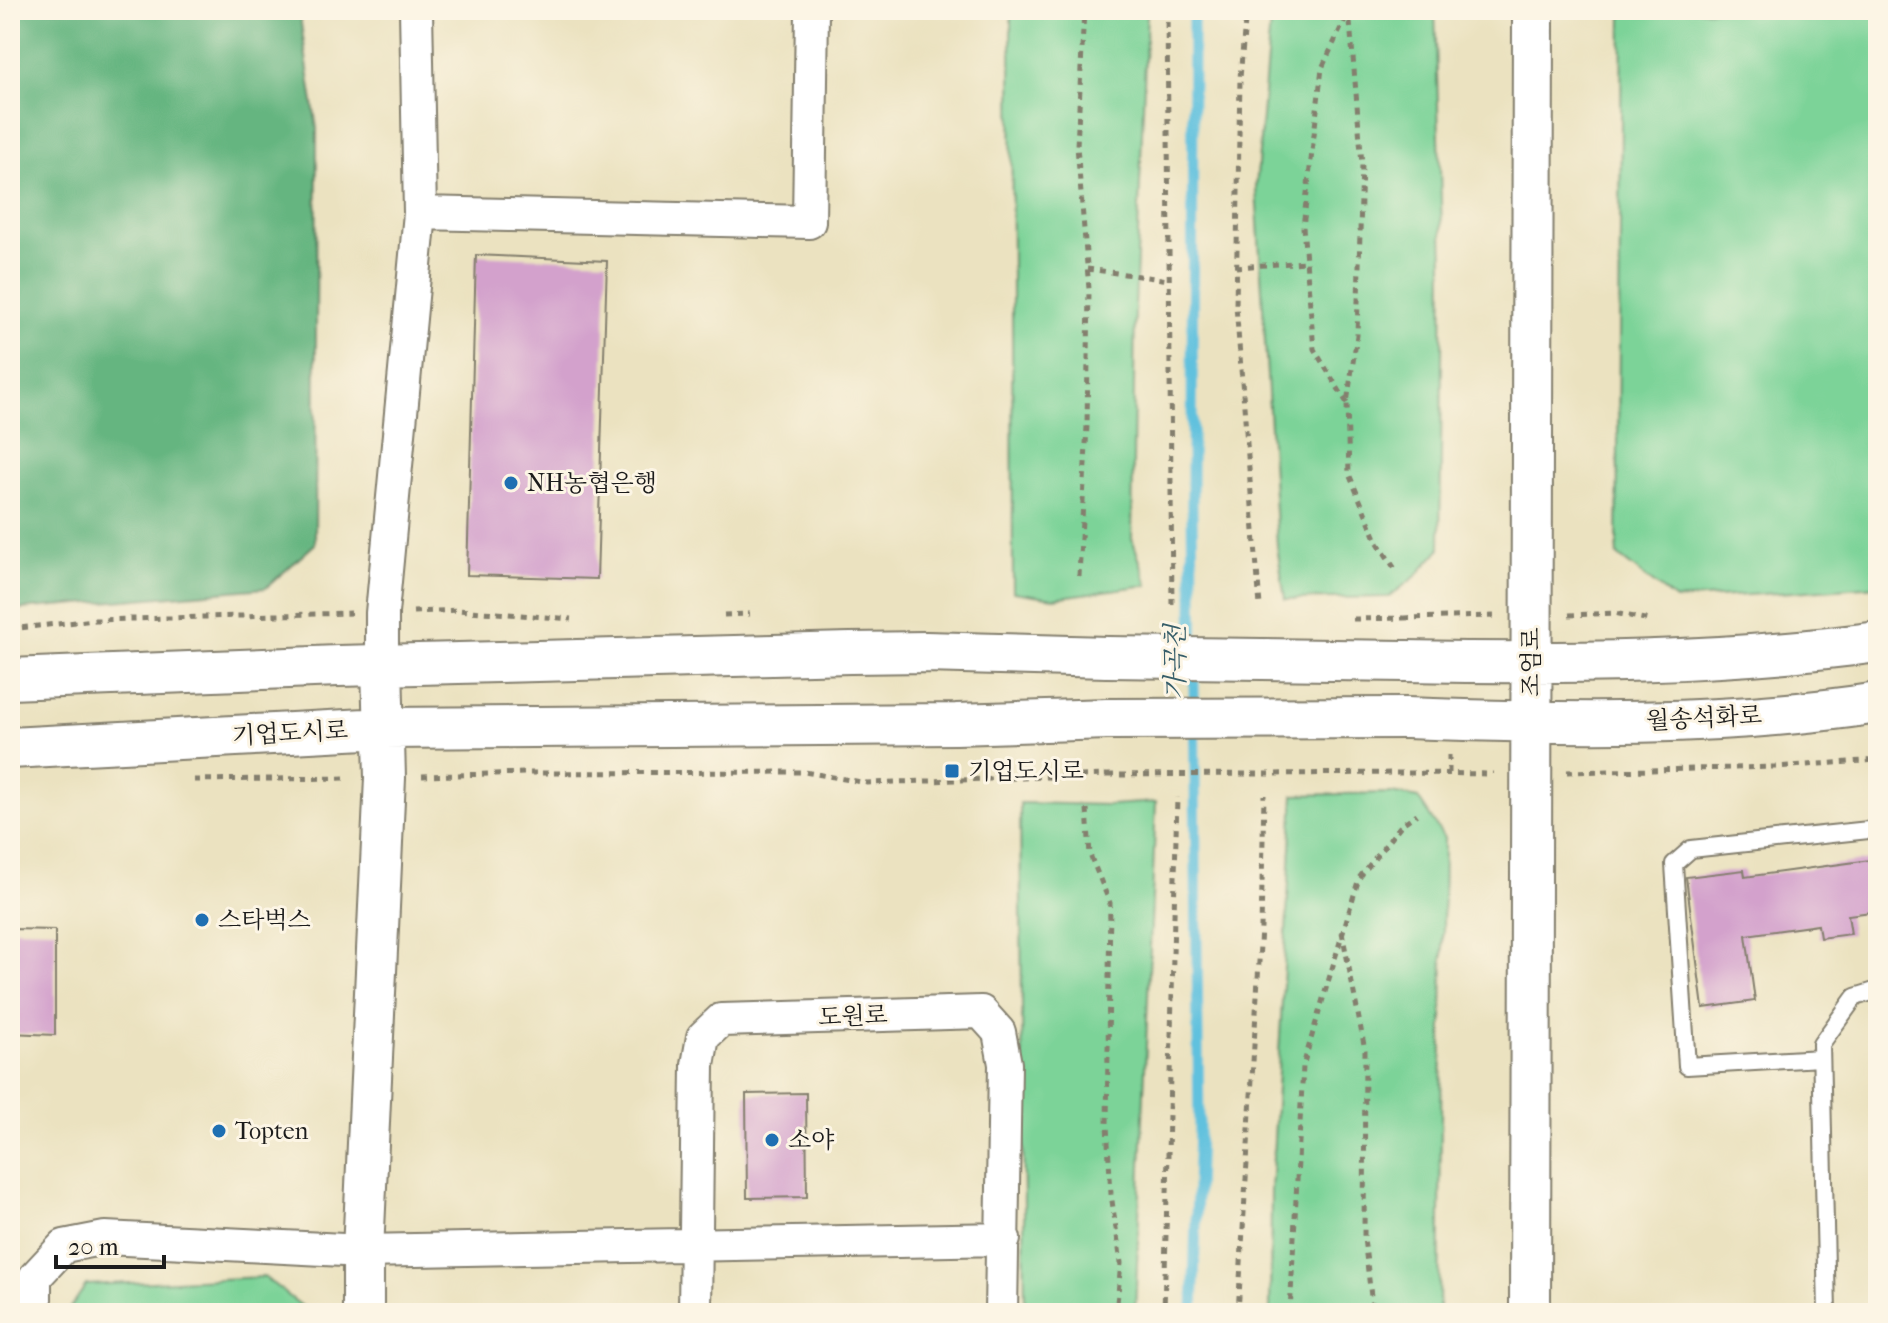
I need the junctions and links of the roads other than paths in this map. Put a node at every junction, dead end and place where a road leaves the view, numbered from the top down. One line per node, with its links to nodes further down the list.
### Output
1 (416, 10): 4 (street)
2 (812, 10): 4 (street)
3 (1533, 10): 6 (street, 조엄로)
4 (420, 213): 7 (street)
5 (1878, 642): 6 (street)
6 (1530, 663): 7 (street, bridge); 10 (street, 조엄로)
7 (382, 665): 8 (street); 11 (street)
8 (10, 679)
9 (1878, 703): 10 (street, 월송석화로)
10 (1530, 722): 11 (street, 기업도시로, bridge); 23 (street, 조엄로)
11 (384, 728): 12 (street, 기업도시로); 18 (street)
12 (10, 748)
13 (1878, 829): 15 (lane)
14 (1878, 990): 15 (lane)
15 (1821, 1058): 24 (lane)
16 (1004, 1239): 17 (street); 17 (street, 도원로); 22 (street, 도원로)
17 (696, 1243): 18 (street); 21 (street, 도원로)
18 (363, 1251): 19 (street); 20 (street)
19 (35, 1313)
20 (363, 1313)
21 (695, 1313)
22 (1001, 1313)
23 (1530, 1313)
24 (1827, 1313)

